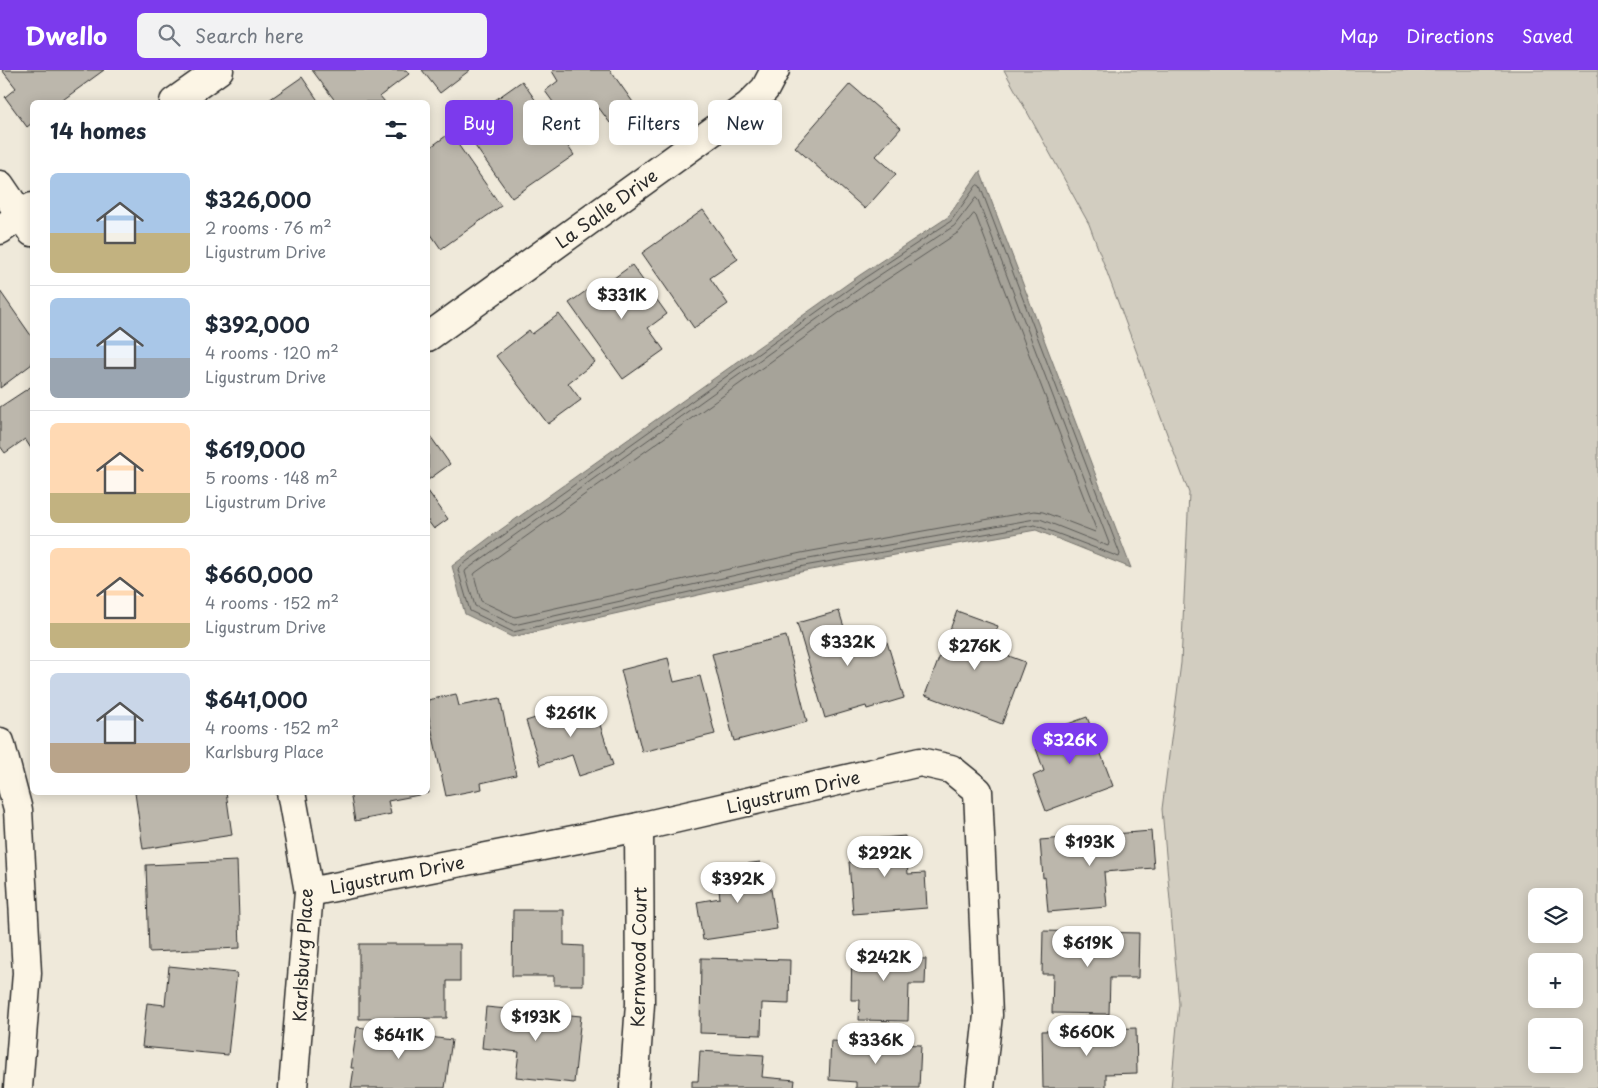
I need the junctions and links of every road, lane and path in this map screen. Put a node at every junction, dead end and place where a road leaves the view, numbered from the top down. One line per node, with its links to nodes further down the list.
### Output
1 (219, 70): 3 (street)
2 (775, 70): 6 (street, La Salle Drive)
3 (177, 100)
4 (0, 185): 5 (street)
5 (22, 221)
6 (430, 336)
7 (0, 742): 11 (street)
8 (292, 795): 10 (street, Karlsburg Place)
9 (639, 827): 10 (street, Ligustrum Drive); 13 (street, Kernwood Court); 14 (street, Ligustrum Drive)
10 (309, 892): 12 (street, Karlsburg Place)
11 (18, 1088)
12 (293, 1088)
13 (634, 1088)
14 (980, 1088)

